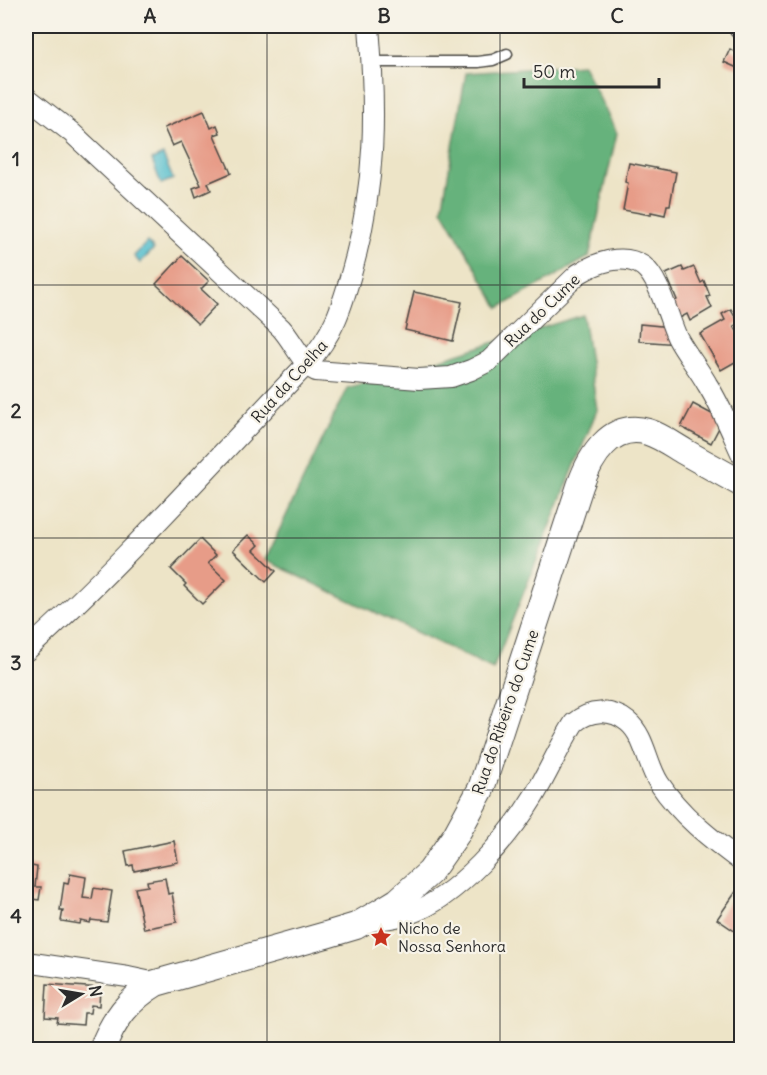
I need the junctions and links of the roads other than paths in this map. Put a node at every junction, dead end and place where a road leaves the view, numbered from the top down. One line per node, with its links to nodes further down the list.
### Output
1 (369, 26): 3 (street, Rua da Coelha)
2 (507, 54): 3 (lane)
3 (371, 62): 5 (street, Rua da Coelha)
4 (26, 97): 5 (street)
5 (306, 365): 6 (street, Rua do Cume); 8 (street, Rua da Coelha)
6 (741, 455)
7 (741, 484): 10 (street, Rua do Ribeiro do Cume)
8 (26, 651)
9 (741, 862): 10 (street)
10 (362, 922): 12 (street, Rua do Ribeiro do Cume)
11 (26, 962): 12 (street)
12 (156, 983): 13 (street, Rua do Ribeiro do Cume)
13 (102, 1050)

